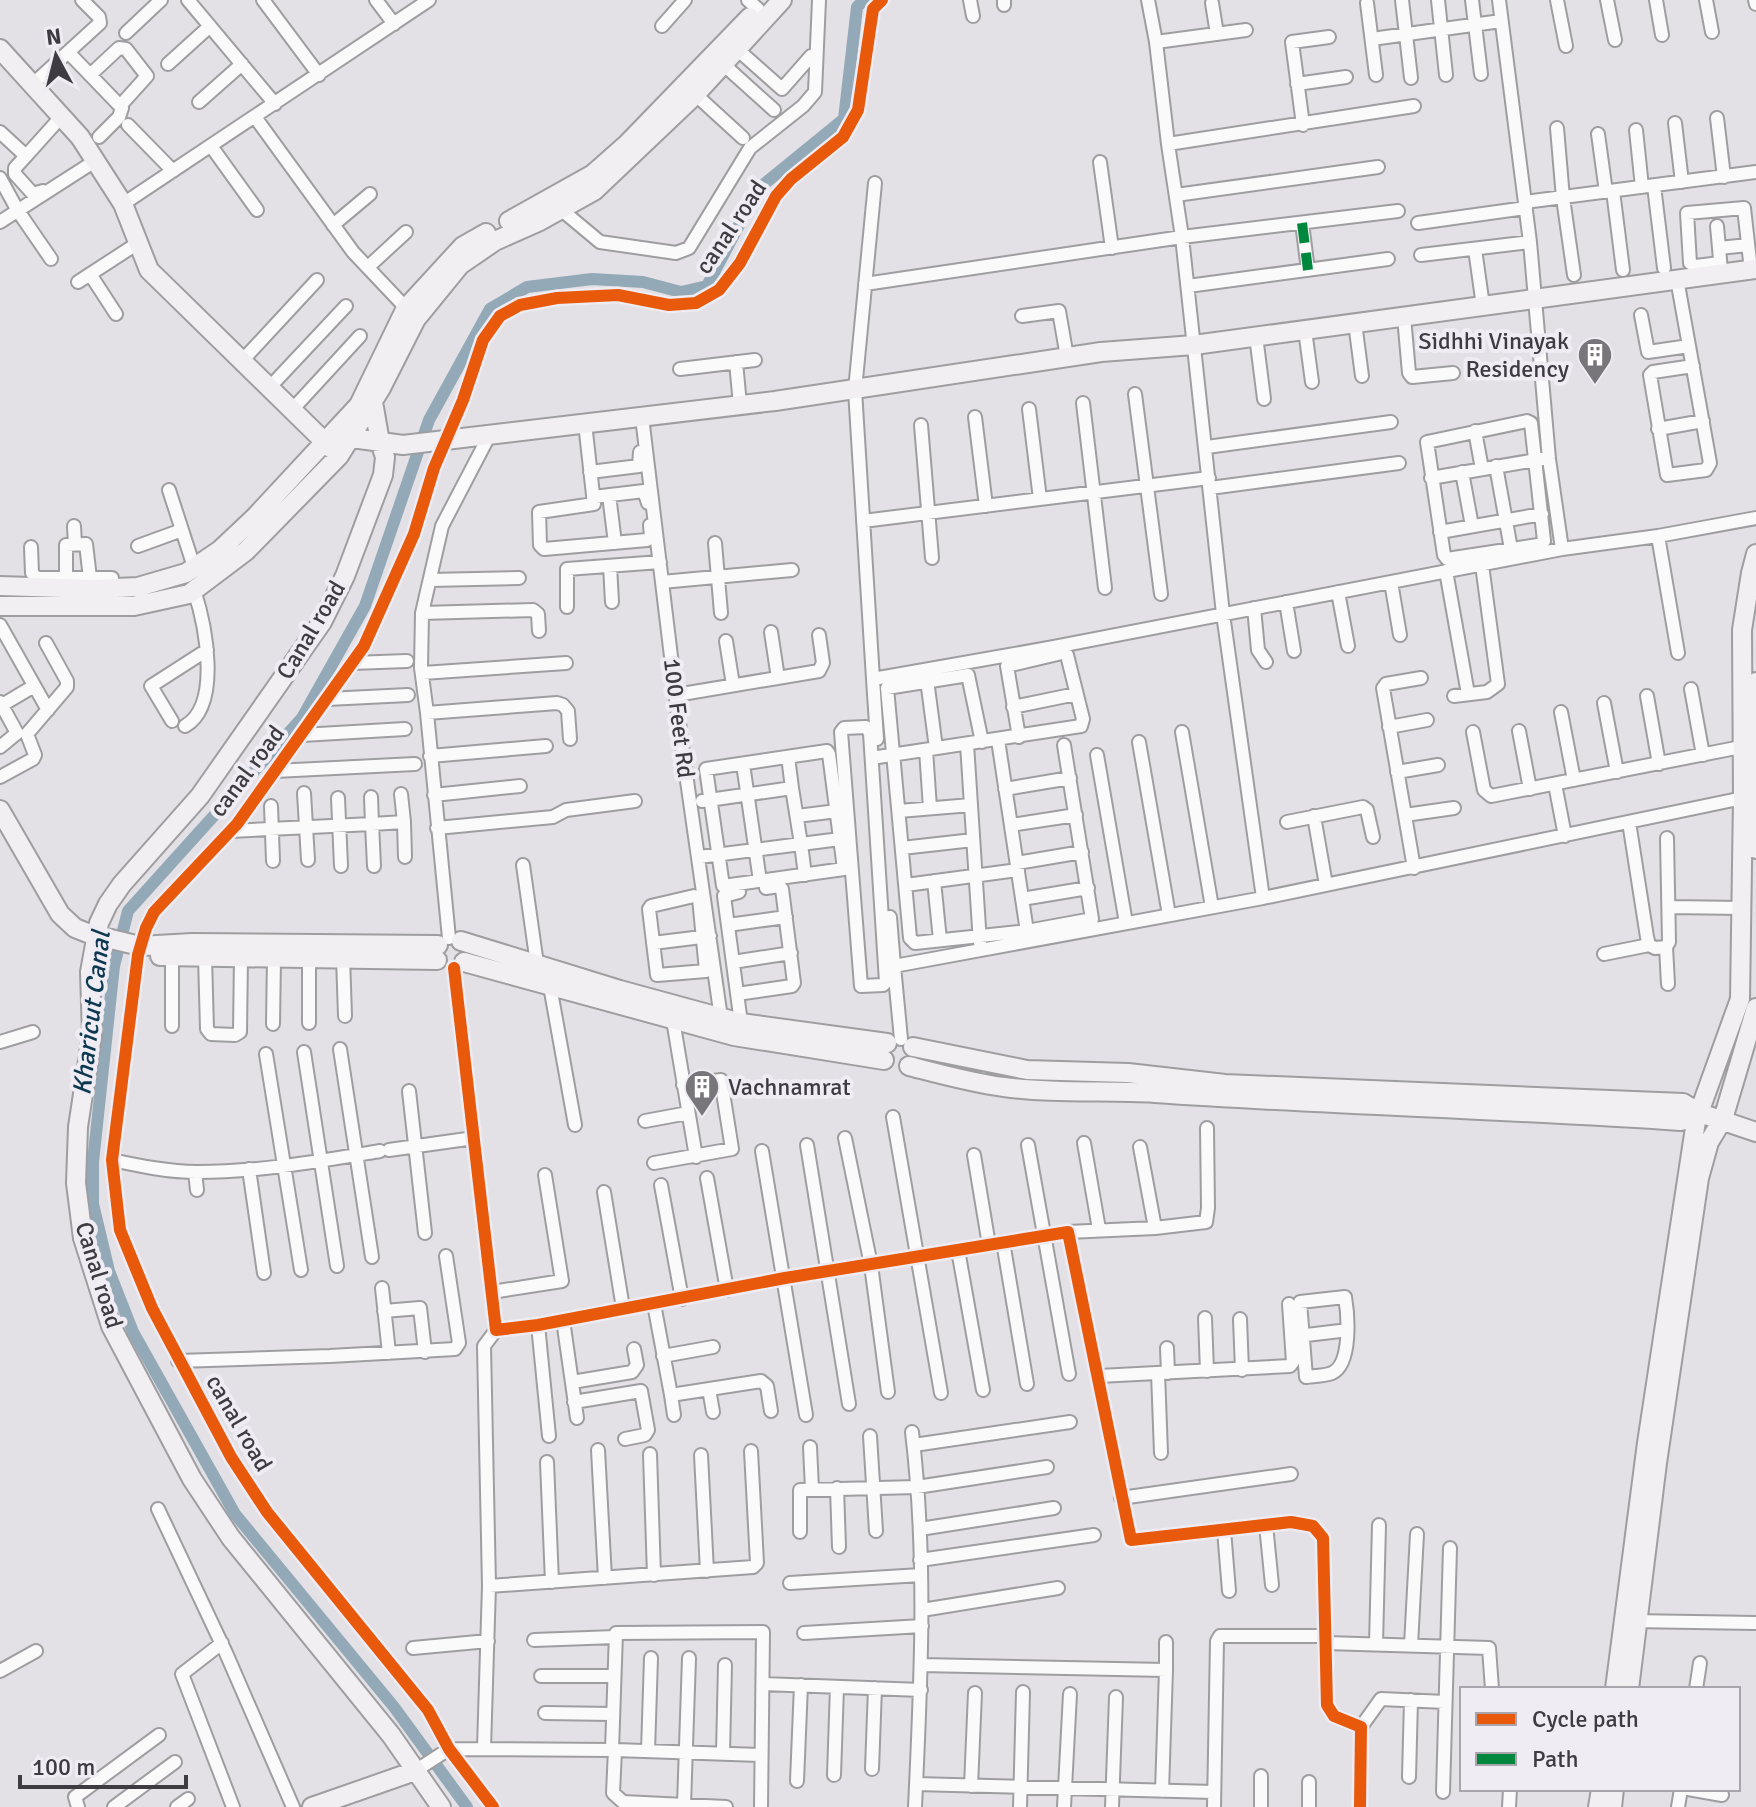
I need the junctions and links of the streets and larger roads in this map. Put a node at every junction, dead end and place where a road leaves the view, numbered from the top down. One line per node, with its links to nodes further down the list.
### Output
1 (82, 0): 44 (street)
2 (161, 0): 33 (street)
3 (263, 0): 51 (street)
4 (376, 0): 26 (street)
5 (685, 0): 29 (street)
6 (782, 0): 43 (street)
7 (819, 0): 95 (street, Canal road)
8 (882, 0): 170 (street, canal road)
9 (970, 0): 24 (street)
10 (1148, 0): 40 (street)
11 (1402, 0): 35 (street)
12 (1438, 0): 31 (street)
13 (1472, 0): 27 (street)
14 (1501, 0): 25 (street)
15 (1557, 0): 41 (street)
16 (1607, 0): 39 (street)
17 (1656, 0): 36 (street)
18 (1706, 0): 32 (street)
19 (190, 1): 28 (street)
20 (423, 2): 26 (street)
21 (758, 3): 95 (street)
22 (1212, 3): 34 (street)
23 (1367, 3): 38 (street)
24 (973, 16)
25 (1501, 21): 27 (street); 96 (street)
26 (394, 24): 51 (street)
27 (1475, 25): 31 (street); 49 (street)
28 (210, 26): 46 (street); 47 (street)
29 (662, 26)
30 (1246, 30): 34 (street)
31 (1441, 30): 35 (street); 53 (street)
32 (1712, 32)
33 (126, 33)
34 (1217, 34): 40 (street)
35 (1406, 35): 38 (street); 55 (street)
36 (1662, 35)
37 (1329, 37): 56 (street)
38 (1372, 39): 52 (street)
39 (1615, 40)
40 (1156, 42): 76 (street)
41 (1566, 46)
42 (0, 49): 57 (street)
43 (737, 49): 45 (street); 48 (street)
44 (68, 52): 50 (street); 57 (street)
45 (811, 56)
46 (168, 64)
47 (242, 64): 59 (street); 60 (street)
48 (723, 64): 58 (street); 63 (street)
49 (1481, 74)
50 (90, 75): 61 (street); 61 (street)
51 (319, 75): 60 (street)
52 (1376, 75)
53 (1446, 75)
54 (1346, 77): 56 (street)
55 (1411, 78)
56 (1297, 84): 69 (street)
57 (32, 85): 64 (street)
58 (696, 95): 75 (street); 95 (street)
59 (199, 102)
60 (275, 104): 65 (street)
61 (120, 106): 74 (street)
62 (1414, 106): 69 (street)
63 (774, 110)
64 (61, 117): 78 (street); 79 (street)
65 (255, 117): 77 (street); 103 (street)
66 (1717, 118): 84 (street)
67 (1675, 123): 86 (street)
68 (128, 125): 82 (street)
69 (1303, 125): 76 (street)
70 (1557, 128): 93 (street)
71 (1636, 130): 89 (street)
72 (0, 132): 78 (street)
73 (1598, 134): 90 (street)
74 (99, 137)
75 (743, 138)
76 (1168, 144): 92 (street)
77 (211, 146): 82 (street); 97 (street)
78 (26, 156): 87 (street)
79 (95, 161): 94 (street); 98 (street)
80 (1100, 162): 110 (street)
81 (1378, 167): 92 (street)
82 (173, 171): 94 (street)
83 (1756, 172): 84 (street)
84 (1724, 177): 86 (street)
85 (0, 178): 98 (street)
86 (1682, 182): 89 (street)
87 (54, 183)
88 (875, 183): 126 (street)
89 (1648, 187): 90 (street); 122 (street)
90 (1609, 191): 93 (street); 120 (street)
91 (370, 194): 103 (street)
92 (1176, 195): 106 (street)
93 (1563, 198): 96 (street); 123 (street)
94 (123, 204): 108 (street)
95 (555, 205): 131 (street); 155 (street)
96 (1525, 205): 102 (street); 107 (street)
97 (257, 210)
98 (18, 211): 100 (street); 114 (street)
99 (1398, 211): 101 (street)
100 (0, 222)
101 (1302, 223): 106 (street); 119 (street)
102 (1418, 223)
103 (333, 225): 117 (street)
104 (1717, 226): 111 (street)
105 (406, 232): 117 (street)
106 (1182, 237): 110 (street); 127 (street)
107 (1530, 242): 112 (street); 128 (street)
108 (138, 243): 121 (street); 144 (street)
109 (1748, 245): 111 (street); 116 (street); 118 (street)
110 (1112, 248): 126 (street)
111 (1719, 248): 118 (street)
112 (1475, 249): 113 (street); 130 (street)
113 (1421, 255)
114 (51, 259)
115 (1388, 259): 119 (street)
116 (1753, 264): 118 (street)
117 (368, 267): 131 (street)
118 (1721, 269): 122 (street)
119 (1308, 270): 127 (street)
120 (1623, 270)
121 (90, 274): 125 (street); 132 (street)
122 (1671, 274): 128 (street); 141 (street)
123 (1574, 275)
124 (317, 280): 144 (street)
125 (78, 282)
126 (865, 284): 152 (street)
127 (1188, 286): 140 (street)
128 (1536, 299): 130 (street); 175 (street)
129 (346, 306): 151 (street)
130 (1483, 306): 135 (street)
131 (406, 308): 168 (street)
132 (116, 314)
133 (1641, 315): 141 (street)
134 (1022, 316): 142 (street)
135 (1404, 317): 136 (street); 148 (street)
136 (1355, 323): 137 (street); 149 (street)
137 (1305, 330): 139 (street); 150 (street)
138 (360, 336): 159 (street)
139 (1256, 336): 140 (street); 154 (street)
140 (1194, 345): 142 (street); 172 (street)
141 (1689, 346): 146 (street)
142 (1067, 357): 152 (street)
143 (755, 360): 145 (street)
144 (241, 362): 151 (street)
145 (736, 362): 147 (street); 157 (street)
146 (1693, 366): 162 (street); 166 (street)
147 (680, 369)
148 (1453, 373)
149 (1362, 376)
150 (1312, 382)
151 (268, 389): 159 (street)
152 (855, 390): 157 (street); 195 (street)
153 (1135, 394): 184 (street)
154 (1264, 399)
155 (373, 402): 168 (street); 171 (street, Canal road)
156 (1083, 403): 186 (street)
157 (740, 405): 160 (street)
158 (1029, 409): 189 (street)
159 (291, 411): 174 (street)
160 (642, 417): 164 (street); 210 (street, 100 Feet Rd)
161 (975, 417): 190 (street)
162 (1703, 421): 166 (street); 166 (street)
163 (1391, 422): 172 (street)
164 (585, 423): 169 (street); 180 (street)
165 (921, 425): 191 (street)
166 (1658, 429)
167 (1475, 431): 176 (street); 179 (street); 182 (street)
168 (345, 433): 171 (street); 174 (street)
169 (490, 434): 170 (street); 220 (street)
170 (444, 440): 171 (street); 249 (street, canal road)
171 (380, 442): 390 (street, Canal road)
172 (1207, 447): 183 (street)
173 (640, 449): 180 (street)
174 (332, 450): 213 (street); 225 (street)
175 (1549, 459): 176 (street); 207 (street)
176 (1535, 460): 178 (street); 192 (street)
177 (1399, 463): 183 (street)
178 (1496, 466): 179 (street); 194 (street)
179 (1482, 469): 181 (street)
180 (590, 472): 188 (street)
181 (1462, 472): 182 (street); 197 (street)
182 (1431, 478): 199 (street)
183 (1210, 483): 184 (street); 235 (street)
184 (1148, 486): 186 (street); 227 (street)
185 (169, 490): 198 (street)
186 (1095, 492): 189 (street); 224 (street)
187 (609, 495): 188 (street); 201 (street); 201 (street)
188 (593, 497): 201 (street)
189 (1040, 499): 190 (street)
190 (986, 506): 191 (street)
191 (929, 512): 195 (street); 209 (street)
192 (1542, 514): 194 (street); 206 (street)
193 (1756, 518): 200 (street)
194 (1505, 520): 197 (street); 206 (street)
195 (863, 521): 254 (street)
196 (74, 526): 203 (street)
197 (1472, 526): 199 (street)
198 (182, 530): 204 (street); 213 (street)
199 (1440, 532): 206 (street)
200 (1658, 536): 207 (street); 246 (street)
201 (615, 543)
202 (715, 543): 216 (street)
203 (75, 544): 219 (street); 219 (street)
204 (138, 546)
205 (31, 547): 219 (street)
206 (1511, 549)
207 (1562, 549): 211 (street)
208 (1756, 554): 289 (street)
209 (932, 558)
210 (660, 562): 212 (street); 221 (street, 100 Feet Rd)
211 (1482, 565): 215 (street); 215 (street)
212 (610, 566): 228 (street); 231 (street)
213 (194, 567): 219 (street)
214 (792, 570): 216 (street)
215 (1446, 571): 222 (street)
216 (717, 577): 221 (street); 234 (street)
217 (112, 578): 219 (street)
218 (519, 578): 220 (street)
219 (77, 580): 223 (street)
220 (430, 580): 233 (street)
221 (662, 582): 262 (street, 100 Feet Rd)
222 (1391, 582): 226 (street); 240 (street)
223 (0, 586)
224 (1105, 588)
225 (194, 590): 230 (street); 244 (street)
226 (1338, 592): 229 (street); 243 (street)
227 (1161, 594)
228 (612, 602)
229 (1286, 602): 232 (street); 245 (street)
230 (0, 606)
231 (567, 607)
232 (1254, 608): 235 (street); 248 (street)
233 (422, 613): 237 (street); 251 (street)
234 (721, 613)
235 (1223, 614): 254 (street); 376 (street)
236 (0, 625): 258 (street)
237 (539, 631)
238 (771, 632): 252 (street)
239 (819, 635): 252 (street)
240 (1400, 635)
241 (726, 641): 257 (street)
242 (46, 643): 268 (street)
243 (1348, 646)
244 (207, 650): 272 (street); 273 (street)
245 (1294, 651)
246 (1678, 653)
247 (407, 661): 249 (street)
248 (1266, 662)
249 (352, 663): 264 (street, canal road)
250 (566, 663): 251 (street)
251 (423, 673): 270 (street)
252 (778, 678): 257 (street)
253 (1421, 678): 274 (street)
254 (873, 679): 296 (street)
255 (927, 680): 283 (street); 290 (street); 291 (street)
256 (1756, 682): 319 (street)
257 (733, 685): 262 (street)
258 (34, 686): 265 (street); 268 (street)
259 (1691, 689): 293 (street)
260 (1076, 694): 267 (street); 267 (street); 280 (street)
261 (408, 695): 264 (street)
262 (676, 695): 323 (street, 100 Feet Rd)
263 (1647, 696): 299 (street)
264 (327, 699): 279 (street, canal road)
265 (1, 703): 288 (street)
266 (1604, 703): 303 (street)
267 (1013, 707): 280 (street)
268 (48, 710): 304 (street)
269 (1561, 712): 307 (street)
270 (427, 713): 281 (street); 294 (street)
271 (1427, 720): 274 (street)
272 (172, 721)
273 (185, 726)
274 (1389, 727): 302 (street)
275 (405, 729): 279 (street)
276 (1519, 731): 313 (street)
277 (1182, 732): 378 (street)
278 (1473, 732): 313 (street)
279 (302, 735): 301 (street, canal road)
280 (1019, 737): 282 (street)
281 (570, 739)
282 (998, 740): 283 (street); 312 (street)
283 (982, 742): 285 (street)
284 (1139, 742): 381 (street)
285 (967, 744): 290 (street); 324 (street)
286 (1064, 745): 306 (street)
287 (546, 746): 294 (street)
288 (0, 747)
289 (1741, 747): 293 (street); 319 (street)
290 (931, 749): 291 (street); 326 (street)
291 (894, 754): 296 (street); 330 (street)
292 (1097, 755): 383 (street)
293 (1703, 755): 299 (street)
294 (430, 756): 316 (street)
295 (788, 757): 298 (street); 311 (street); 329 (street)
296 (878, 757): 305 (street)
297 (415, 764): 301 (street)
298 (743, 764): 317 (street); 321 (street)
299 (1659, 764): 303 (street)
300 (1438, 765): 302 (street)
301 (275, 771): 345 (street, canal road)
302 (1397, 772): 332 (street)
303 (1617, 772): 307 (street)
304 (0, 777)
305 (876, 778): 308 (street); 308 (street); 346 (street)
306 (1070, 778): 312 (street); 331 (street)
307 (1574, 780): 309 (street)
308 (844, 781): 347 (street)
309 (1555, 784): 313 (street); 348 (street)
310 (520, 786): 316 (street)
311 (792, 788): 317 (street); 333 (street)
312 (1005, 789): 340 (street)
313 (1530, 789)
314 (304, 793): 341 (street)
315 (401, 794): 335 (street)
316 (434, 795): 342 (street)
317 (748, 795): 321 (street); 355 (street)
318 (371, 797): 338 (street)
319 (1751, 797): 337 (street); 354 (street); 380 (street)
320 (338, 798): 339 (street)
321 (710, 800): 323 (street); 357 (street)
322 (635, 801): 342 (street)
323 (691, 803): 359 (street, 100 Feet Rd)
324 (971, 805): 326 (street); 351 (street)
325 (271, 806): 344 (street)
326 (930, 808): 330 (street)
327 (1454, 808): 332 (street)
328 (0, 810): 390 (street)
329 (837, 811): 333 (street); 347 (street)
330 (899, 811): 353 (street)
331 (1076, 815): 340 (street); 356 (street)
332 (1405, 815): 366 (street)
333 (797, 816): 352 (street)
334 (1314, 816): 336 (street); 349 (street); 373 (street)
335 (404, 822): 338 (street); 358 (street)
336 (1287, 822)
337 (1629, 822): 348 (street); 393 (street)
338 (372, 824): 339 (street); 364 (street)
339 (340, 825): 341 (street); 363 (street)
340 (1011, 825): 365 (street)
341 (306, 827): 344 (street); 360 (street)
342 (437, 828): 394 (street)
343 (0, 829): 390 (street)
344 (272, 829): 345 (street); 361 (street)
345 (231, 831): 396 (street, canal road)
346 (879, 832): 347 (street); 371 (street)
347 (844, 836): 352 (street); 367 (street); 374 (street)
348 (1565, 836): 366 (street)
349 (1373, 837)
350 (1667, 838): 379 (street)
351 (973, 840): 353 (street); 368 (street)
352 (801, 844): 355 (street); 367 (street)
353 (902, 848): 372 (street)
354 (1756, 849)
355 (756, 850): 357 (street); 369 (street)
356 (1082, 852): 365 (street); 375 (street)
357 (717, 855): 359 (street); 369 (street)
358 (405, 857)
359 (699, 857): 385 (street, 100 Feet Rd)
360 (308, 860)
361 (273, 861)
362 (523, 865): 407 (street)
363 (341, 866)
364 (374, 866)
365 (1017, 866): 368 (street); 377 (street)
366 (1414, 868): 373 (street)
367 (805, 875): 369 (street)
368 (975, 876): 370 (street); 386 (street)
369 (760, 881)
370 (934, 881): 372 (street); 391 (street)
371 (884, 885): 374 (street); 388 (street)
372 (906, 885): 391 (street)
373 (1326, 885): 376 (street)
374 (852, 887): 389 (street)
375 (1088, 888): 377 (street); 387 (street)
376 (1263, 898): 378 (street)
377 (1022, 899): 387 (street)
378 (1212, 907): 381 (street)
379 (1670, 907): 380 (street); 395 (street)
380 (1742, 908): 431 (street)
381 (1169, 915): 383 (street)
382 (786, 917): 384 (street); 384 (street); 398 (street)
383 (1126, 923): 387 (street)
384 (728, 925): 406 (street)
385 (707, 936): 392 (street); 392 (street); 392 (street); 415 (street, 100 Feet Rd)
386 (979, 936): 387 (street); 391 (street); 397 (street)
387 (1028, 936): 397 (street)
388 (888, 937): 389 (street); 389 (street); 409 (street)
389 (856, 939)
390 (96, 940): 396 (street); 611 (street, Canal road)
391 (940, 940)
392 (653, 943)
393 (1649, 945): 395 (street); 399 (street)
394 (446, 946): 396 (street); 405 (street); 407 (street); 408 (street); 408 (street)
395 (1666, 947): 410 (street)
396 (139, 950): 400 (street); 449 (street, canal road)
397 (980, 950): 409 (street)
398 (791, 953): 406 (street); 412 (street)
399 (1604, 954)
400 (172, 956): 401 (street); 420 (street)
401 (205, 957): 402 (street); 402 (street)
402 (241, 957): 403 (street)
403 (274, 957): 404 (street); 419 (street)
404 (309, 957): 405 (street); 417 (street)
405 (343, 957): 414 (street)
406 (733, 962): 412 (street)
407 (537, 964): 415 (street)
408 (459, 965): 411 (street); 438 (street)
409 (894, 966): 423 (street)
410 (1668, 984)
411 (550, 986): 416 (street); 435 (street)
412 (737, 994): 418 (street)
413 (1756, 1008): 433 (street)
414 (345, 1016)
415 (721, 1018): 418 (street)
416 (673, 1020): 423 (street); 428 (street)
417 (309, 1023)
418 (741, 1023): 423 (street)
419 (273, 1024)
420 (172, 1026)
421 (33, 1032): 422 (street)
422 (0, 1042)
423 (896, 1047): 427 (street); 427 (street); 431 (street)
424 (340, 1049): 446 (street)
425 (304, 1052): 450 (street)
426 (266, 1054): 452 (street)
427 (909, 1066): 431 (street)
428 (683, 1085): 430 (street); 448 (street)
429 (409, 1091): 443 (street)
430 (688, 1113): 434 (street); 448 (street)
431 (1700, 1113): 433 (street); 560 (street)
432 (893, 1117): 470 (street)
433 (1723, 1119): 437 (street); 560 (street)
434 (645, 1121)
435 (575, 1125)
436 (1207, 1128): 460 (street)
437 (1756, 1132)
438 (474, 1138): 443 (street); 479 (street)
439 (845, 1138): 471 (street)
440 (1084, 1143): 461 (street)
441 (807, 1145): 474 (street)
442 (1028, 1145): 464 (street)
443 (415, 1146): 446 (street); 463 (street)
444 (1140, 1147): 460 (street)
445 (762, 1151): 476 (street)
446 (357, 1155): 450 (street); 469 (street)
447 (974, 1155): 466 (street)
448 (696, 1157): 451 (street)
449 (112, 1160): 454 (street); 498 (street, canal road)
450 (322, 1161): 452 (street); 472 (street)
451 (654, 1163)
452 (284, 1166): 453 (street); 473 (street)
453 (249, 1169): 454 (street); 475 (street)
454 (195, 1172): 458 (street)
455 (545, 1175): 479 (street)
456 (707, 1178): 478 (street)
457 (661, 1185): 480 (street)
458 (197, 1190)
459 (604, 1192): 483 (street)
460 (1155, 1228): 461 (street)
461 (1099, 1229): 462 (street)
462 (1068, 1232): 464 (street); 503 (street)
463 (425, 1233)
464 (1043, 1236): 465 (street); 502 (street)
465 (1003, 1242): 466 (street); 505 (street)
466 (989, 1245): 467 (street)
467 (958, 1250): 470 (street); 507 (street)
468 (446, 1256): 495 (street)
469 (372, 1257)
470 (918, 1257): 471 (street); 509 (street)
471 (871, 1265): 474 (street); 508 (street)
472 (337, 1266)
473 (301, 1270)
474 (828, 1272): 476 (street); 512 (street)
475 (264, 1273)
476 (785, 1278): 478 (street); 516 (street)
477 (382, 1288): 484 (street)
478 (727, 1290): 480 (street)
479 (492, 1292): 489 (street)
480 (682, 1299): 481 (street)
481 (654, 1304): 483 (street); 497 (street)
482 (1289, 1304): 491 (street)
483 (623, 1308): 487 (street)
484 (384, 1311): 495 (street); 496 (street)
485 (1205, 1318): 500 (street)
486 (1240, 1319): 499 (street)
487 (563, 1320): 488 (street); 504 (street)
488 (538, 1325): 489 (street); 519 (street)
489 (496, 1330): 556 (street)
490 (1340, 1331): 491 (street)
491 (1297, 1336): 491 (street); 499 (street)
492 (713, 1347): 497 (street)
493 (1167, 1348): 501 (street)
494 (634, 1349): 504 (street)
495 (425, 1352): 496 (street)
496 (389, 1353): 498 (street)
497 (663, 1356): 510 (street)
498 (178, 1361): 603 (street, canal road)
499 (1242, 1370): 500 (street)
500 (1207, 1371): 501 (street)
501 (1163, 1373): 503 (street); 525 (street)
502 (1069, 1374)
503 (1099, 1376): 535 (street)
504 (572, 1382): 511 (street)
505 (1027, 1384)
506 (709, 1389): 510 (street); 513 (street); 514 (street)
507 (983, 1390)
508 (888, 1392)
509 (941, 1393)
510 (671, 1395): 515 (street)
511 (574, 1402): 517 (street); 521 (street)
512 (849, 1404)
513 (771, 1411)
514 (713, 1412)
515 (674, 1415)
516 (806, 1415)
517 (577, 1418)
518 (1070, 1422): 532 (street)
519 (549, 1436)
520 (870, 1436): 531 (street)
521 (625, 1439)
522 (810, 1447): 534 (street)
523 (598, 1450): 552 (street)
524 (751, 1451): 549 (street)
525 (1161, 1453)
526 (650, 1454): 550 (street)
527 (701, 1455): 549 (street)
528 (547, 1462): 553 (street)
529 (1047, 1467): 532 (street)
530 (1291, 1474): 535 (street)
531 (874, 1487): 532 (street); 533 (street); 542 (street)
532 (917, 1487): 540 (street)
533 (837, 1488): 534 (street); 546 (street)
534 (812, 1489): 543 (street)
535 (1121, 1498): 541 (street)
536 (1054, 1508): 540 (street)
537 (158, 1509): 569 (street)
538 (1266, 1525): 541 (street); 555 (street); 566 (street)
539 (1379, 1525): 570 (street)
540 (920, 1529): 548 (street)
541 (1224, 1530): 558 (street)
542 (876, 1531)
543 (800, 1532)
544 (1417, 1534): 571 (street)
545 (1094, 1535): 548 (street)
546 (839, 1547)
547 (1450, 1548): 572 (street)
548 (920, 1560): 551 (street)
549 (707, 1571): 550 (street)
550 (654, 1575): 552 (street)
551 (921, 1575): 554 (street); 559 (street)
552 (605, 1578): 553 (street)
553 (552, 1582): 556 (street)
554 (790, 1583)
555 (1272, 1585)
556 (489, 1586): 567 (street)
557 (1058, 1588): 559 (street)
558 (1229, 1591)
559 (922, 1610): 562 (street)
560 (1632, 1621): 561 (street); 588 (street); 589 (street)
561 (1756, 1623)
562 (922, 1626): 563 (street); 579 (street)
563 (804, 1633)
564 (615, 1637): 565 (street); 583 (street); 584 (street)
565 (534, 1640)
566 (1326, 1640): 570 (street); 601 (street); 625 (street)
567 (488, 1641): 573 (street); 604 (street)
568 (1166, 1642): 580 (street)
569 (222, 1643): 632 (street); 633 (street)
570 (1376, 1644): 571 (street)
571 (1411, 1645): 572 (street)
572 (1446, 1646): 587 (street); 598 (street)
573 (413, 1648)
574 (36, 1651): 581 (street)
575 (651, 1658): 606 (street)
576 (689, 1658): 607 (street)
577 (1700, 1663): 590 (street)
578 (725, 1665): 608 (street)
579 (921, 1665): 580 (street); 592 (street)
580 (1166, 1670): 623 (street)
581 (0, 1671)
582 (541, 1676): 583 (street)
583 (614, 1676): 600 (street)
584 (763, 1684): 585 (street); 609 (street)
585 (801, 1685): 586 (street); 616 (street)
586 (837, 1687): 591 (street); 613 (street)
587 (1492, 1687)
588 (1616, 1687)
589 (1629, 1687)
590 (1696, 1687)
591 (875, 1688): 592 (street); 612 (street)
592 (921, 1690): 618 (street)
593 (1023, 1692): 620 (street)
594 (975, 1693): 619 (street)
595 (1070, 1694): 621 (street)
596 (1116, 1697): 622 (street)
597 (1411, 1700): 598 (street); 601 (street); 615 (street)
598 (1445, 1702): 626 (street)
599 (545, 1713): 600 (street)
600 (613, 1714): 605 (street)
601 (1361, 1727): 647 (street)
602 (159, 1735): 630 (street)
603 (448, 1745): 604 (street); 611 (street); 636 (street, canal road)
604 (484, 1748): 605 (street)
605 (614, 1750): 606 (street); 628 (street)
606 (648, 1751): 607 (street)
607 (686, 1752): 608 (street); 629 (street)
608 (723, 1753): 609 (street)
609 (760, 1755): 639 (street)
610 (175, 1762): 631 (street)
611 (419, 1768): 634 (street); 635 (street, Canal road)
612 (872, 1769)
613 (834, 1775)
614 (1261, 1776): 645 (street)
615 (1409, 1777)
616 (797, 1781)
617 (1309, 1782): 646 (street)
618 (916, 1784): 619 (street); 640 (street)
619 (971, 1786): 620 (street)
620 (1020, 1788): 621 (street); 641 (street)
621 (1065, 1790): 622 (street); 642 (street)
622 (1112, 1791): 623 (street); 643 (street)
623 (1162, 1791): 625 (street)
624 (1696, 1791): 627 (street)
625 (1214, 1792): 644 (street)
626 (1443, 1792)
627 (1722, 1797)
628 (636, 1805): 629 (street)
629 (684, 1805): 637 (street)
630 (78, 1807)
631 (114, 1807)
632 (233, 1807)
633 (293, 1807)
634 (312, 1807)
635 (441, 1807)
636 (493, 1807)
637 (715, 1807): 638 (street)
638 (726, 1807)
639 (761, 1807)
640 (915, 1807)
641 (1020, 1807)
642 (1064, 1807)
643 (1112, 1807)
644 (1214, 1807)
645 (1261, 1807)
646 (1309, 1807)
647 (1360, 1807)

